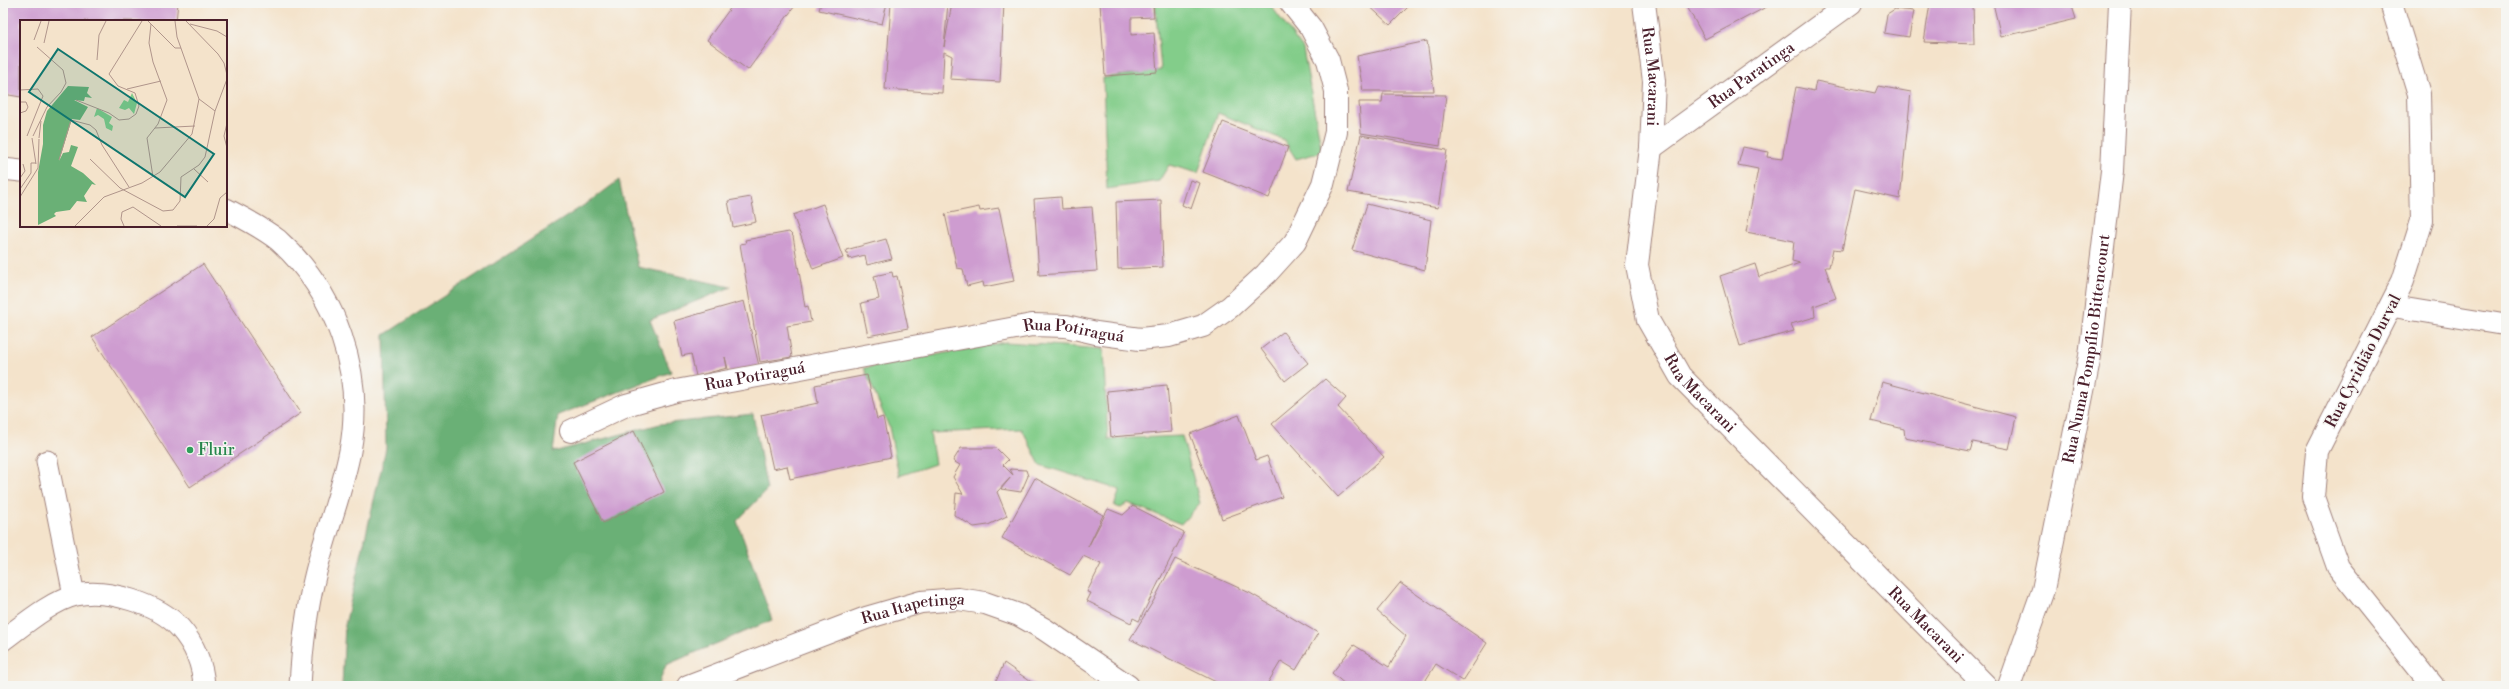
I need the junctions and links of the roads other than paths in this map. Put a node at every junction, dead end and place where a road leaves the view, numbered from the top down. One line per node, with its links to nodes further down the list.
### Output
1 (1291, 3): 12 (street, Rua Potiraguá)
2 (1644, 3): 6 (street, Rua Macarani)
3 (1852, 3): 6 (street, Rua Paratinga)
4 (2120, 3): 21 (street, Rua Numa Pompílio Bittencourt)
5 (2391, 3): 10 (street, Rua Cyridião Durval)
6 (1651, 148): 20 (street, Rua Macarani)
7 (3, 169): 8 (lane)
8 (20, 171)
9 (227, 210): 17 (lane)
10 (2390, 306): 11 (lane); 22 (street, Rua Cyridião Durval)
11 (2506, 325)
12 (571, 431)
13 (47, 461): 14 (lane)
14 (74, 595): 15 (lane); 16 (lane)
15 (3, 640)
16 (204, 686)
17 (300, 686)
18 (688, 686): 19 (street, Rua Itapetinga)
19 (1128, 686)
20 (1986, 686)
21 (2008, 686)
22 (2433, 686)

